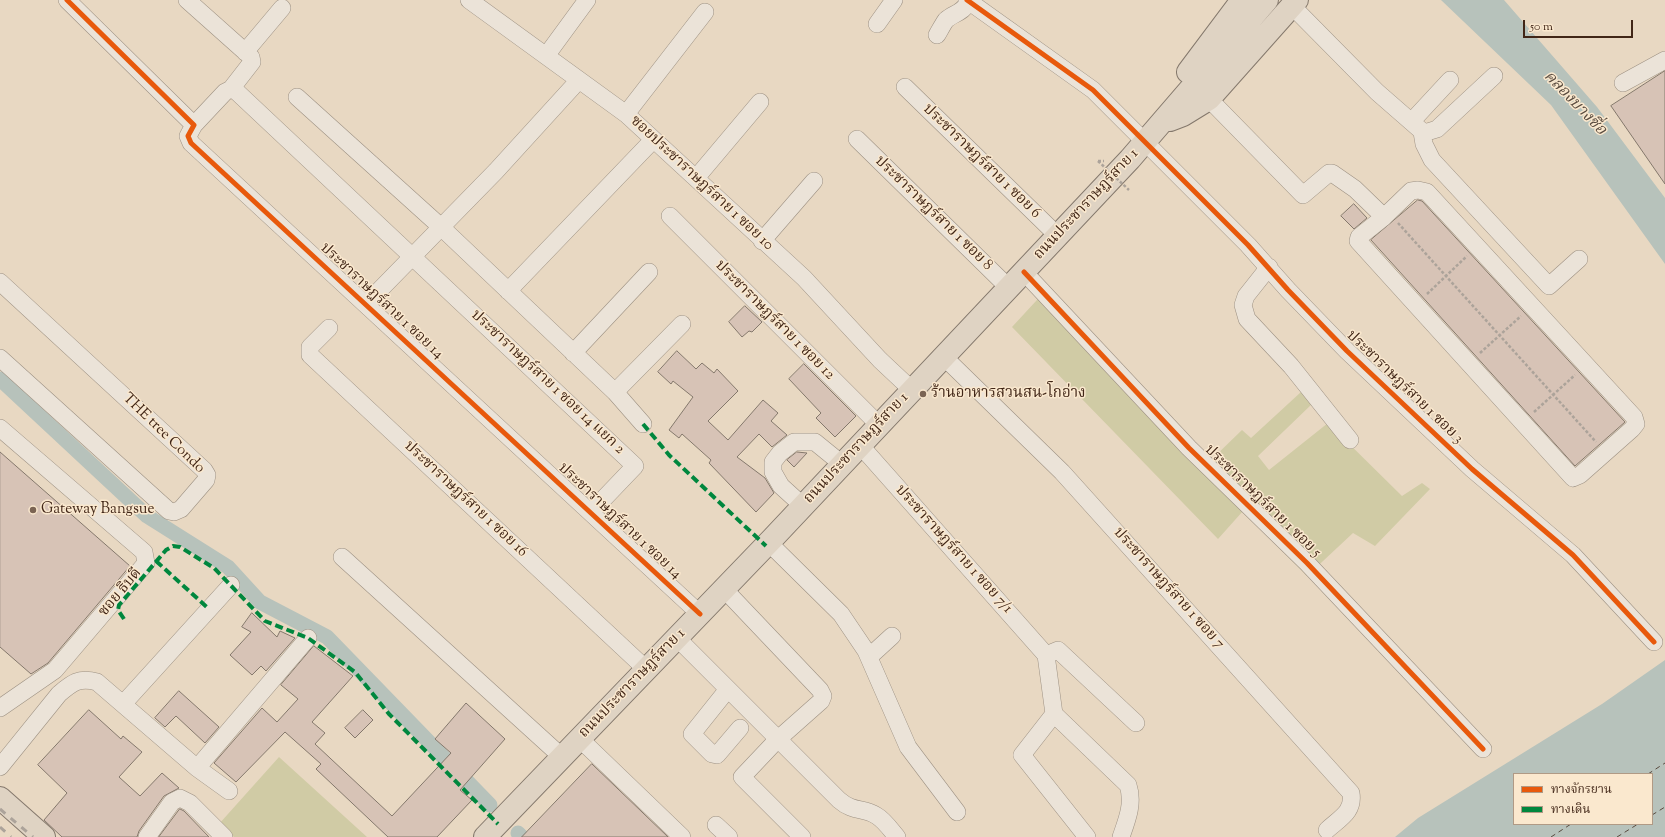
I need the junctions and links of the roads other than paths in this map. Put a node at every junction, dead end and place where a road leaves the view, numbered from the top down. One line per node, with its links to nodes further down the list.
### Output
1 (67, 0): 28 (street)
2 (187, 0): 14 (street)
3 (470, 0): 15 (street, ซอยประชาราษฎร์สาย 1 ซอย 10)
4 (587, 0): 15 (street)
5 (894, 0): 12 (street)
6 (968, 0): 13 (street); 32 (street, ประชาราษฎร์สาย 1 ซอย 3)
7 (1242, 0): 27 (main road)
8 (1268, 0): 27 (main road, ถนนประชาราษฎร์สาย 1)
9 (1295, 3): 24 (main road); 29 (street)
10 (282, 8): 14 (street)
11 (705, 12): 26 (street)
12 (877, 24)
13 (937, 34)
14 (245, 52): 22 (street)
15 (546, 56): 18 (street, ซอยประชาราษฎร์สาย 1 ซอย 10)
16 (1665, 60): 20 (street)
17 (1494, 76): 29 (street)
18 (579, 80): 26 (street, ซอยประชาราษฎร์สาย 1 ซอย 10); 37 (street)
19 (1450, 80): 29 (street)
20 (1623, 83)
21 (905, 87): 38 (street, ประชาราษฎร์สาย 1 ซอย 6)
22 (231, 89): 28 (street); 40 (street)
23 (297, 97): 37 (street)
24 (1209, 99): 27 (main road); 35 (street)
25 (760, 102): 33 (street)
26 (626, 114): 31 (street, ซอยประชาราษฎร์สาย 1 ซอย 10)
27 (1163, 123): 32 (main road, ถนนประชาราษฎร์สาย 1)
28 (194, 125): 48 (street, ประชาราษฎร์สาย 1 ซอย 14)
29 (1417, 127): 41 (street)
30 (857, 139): 46 (street, ประชาราษฎร์สาย 1 ซอย 8)
31 (654, 140): 33 (street, ซอยประชาราษฎร์สาย 1 ซอย 10); 47 (street)
32 (1146, 143): 38 (main road, ถนนประชาราษฎร์สาย 1); 42 (street, ประชาราษฎร์สาย 1 ซอย 3)
33 (696, 178): 39 (street, ซอยประชาราษฎร์สาย 1 ซอย 10)
34 (814, 181): 39 (street)
35 (1386, 215): 35 (street)
36 (670, 216): 57 (street, ประชาราษฎร์สาย 1 ซอย 12)
37 (441, 227): 40 (street); 47 (street)
38 (1058, 236): 44 (main road, ถนนประชาราษฎร์สาย 1)
39 (762, 241): 54 (street, ซอยประชาราษฎร์สาย 1 ซอย 10)
40 (412, 256): 48 (street); 63 (street, ประชาราษฎร์สาย 1 ซอย 14 แยก 2)
41 (1579, 259)
42 (1269, 267): 59 (street); 72 (street, ประชาราษฎร์สาย 1 ซอย 3)
43 (649, 272): 51 (street)
44 (1024, 272): 46 (main road, ถนนประชาราษฎร์สาย 1); 84 (street, ประชาราษฎร์สาย 1 ซอย 5)
45 (0, 282): 53 (street, THE tree Condo)
46 (1009, 288): 52 (main road, ถนนประชาราษฎร์สาย 1)
47 (508, 291): 51 (street)
48 (366, 304): 63 (street, ประชาราษฎร์สาย 1 ซอย 14)
49 (682, 324): 55 (street)
50 (329, 328): 75 (street, ประชาราษฎร์สาย 1 ซอย 16)
51 (573, 353): 55 (street)
52 (944, 357): 54 (main road, ถนนประชาราษฎร์สาย 1); 92 (street, ประชาราษฎร์สาย 1 ซอย 7)
53 (0, 358)
54 (912, 390): 57 (main road, ถนนประชาราษฎร์สาย 1)
55 (615, 392): 56 (street)
56 (643, 424)
57 (879, 425): 60 (main road, ถนนประชาราษฎร์สาย 1)
58 (0, 428): 78 (street, ซอย ธิบดี)
59 (1350, 440)
60 (860, 445): 61 (main road, ถนนประชาราษฎร์สาย 1); 73 (street, ประชาราษฎร์สาย 1 ซอย 7/1)
61 (842, 464): 62 (main road, ถนนประชาราษฎร์สาย 1); 62 (street)
62 (802, 506): 64 (main road, ถนนประชาราษฎร์สาย 1)
63 (591, 512): 68 (street, ประชาราษฎร์สาย 1 ซอย 14)
64 (769, 543): 67 (main road, ถนนประชาราษฎร์สาย 1); 74 (street)
65 (342, 557): 85 (street)
66 (231, 585): 77 (street)
67 (724, 589): 68 (main road, ถนนประชาราษฎร์สาย 1); 83 (street)
68 (700, 614): 71 (main road, ถนนประชาราษฎร์สาย 1)
69 (892, 636): 74 (street)
70 (308, 638): 87 (street)
71 (678, 638): 75 (main road, ถนนประชาราษฎร์สาย 1); 76 (street)
72 (1654, 642)
73 (1046, 655): 79 (street); 80 (street)
74 (869, 657): 90 (street)
75 (647, 670): 82 (main road, ถนนประชาราษฎร์สาย 1)
76 (728, 688): 81 (street); 83 (street)
77 (123, 704): 86 (street); 87 (street)
78 (0, 708)
79 (1054, 714): 101 (street); 102 (street)
80 (1136, 723)
81 (740, 728)
82 (580, 738): 85 (main road, ถนนประชาราษฎร์สาย 1); 97 (street)
83 (777, 740): 99 (street); 100 (street)
84 (1483, 749)
85 (562, 758): 96 (main road, ถนนประชาราษฎร์สาย 1)
86 (0, 767)
87 (197, 768): 88 (street)
88 (229, 791)
89 (0, 798): 93 (main road)
90 (957, 812)
91 (716, 825): 98 (street)
92 (1327, 830)
93 (44, 837)
94 (147, 837): 95 (street)
95 (224, 837)
96 (485, 837)
97 (682, 837)
98 (729, 837)
99 (802, 837)
100 (897, 837)
101 (1087, 837)
102 (1120, 837)

